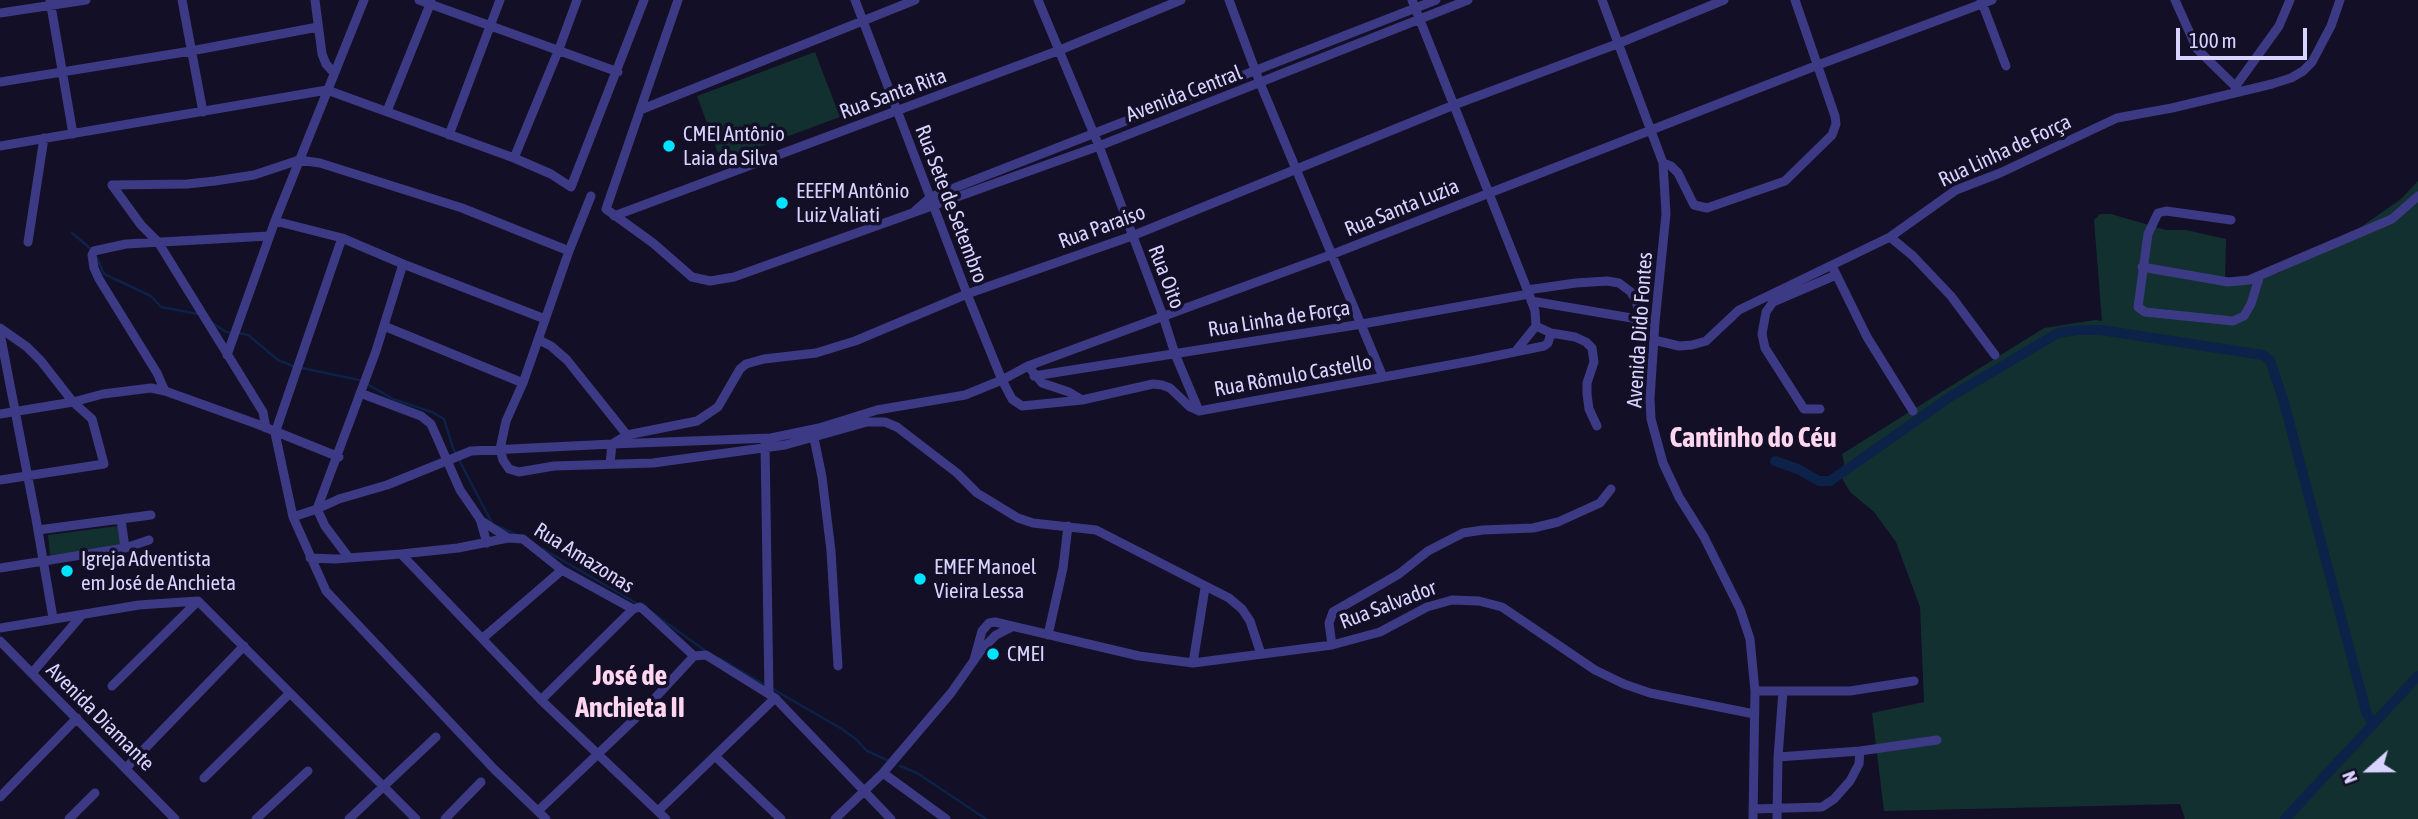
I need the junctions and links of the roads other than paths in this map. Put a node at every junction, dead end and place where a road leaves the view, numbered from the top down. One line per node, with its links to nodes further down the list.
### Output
1 (86, 0): 26 (street)
2 (182, 0): 36 (street)
3 (315, 0): 32 (street)
4 (363, 0): 42 (street)
5 (419, 0): 24 (street)
6 (500, 0): 31 (street)
7 (577, 0): 34 (street)
8 (645, 0): 40 (street)
9 (678, 0): 48 (street)
10 (855, 0): 30 (street, Rua Sete de Setembro)
11 (915, 0): 30 (street)
12 (1038, 0): 35 (street, Rua Oito)
13 (1181, 0): 35 (street, Rua Santa Rita)
14 (1229, 0): 41 (street)
15 (1436, 0): 27 (street, Avenida Central)
16 (1468, 0): 29 (street, Avenida Central)
17 (1602, 0): 33 (street, Avenida Dido Fontes)
18 (1724, 0): 33 (street, Rua Paraíso)
19 (1795, 0): 37 (street)
20 (1992, 0): 25 (street, Rua Santa Luzia)
21 (2175, 0): 45 (street)
22 (2290, 0): 45 (street)
23 (2340, 0): 45 (street, Rua Linha de Força)
24 (431, 2): 31 (street); 49 (street)
25 (1981, 2): 37 (street, Rua Santa Luzia); 38 (street)
26 (51, 3): 28 (street); 39 (street)
27 (1413, 4): 29 (street); 41 (street, Avenida Central)
28 (0, 13)
29 (1419, 19): 44 (street, Avenida Central); 47 (street)
30 (863, 20): 48 (street); 50 (street, Rua Sete de Setembro)
31 (490, 26): 34 (street); 55 (street)
32 (318, 27): 36 (street); 42 (street)
33 (1617, 44): 47 (street, Rua Paraíso); 52 (street, Avenida Dido Fontes)
34 (559, 49): 40 (street); 59 (street)
35 (1060, 50): 50 (street, Rua Santa Rita); 54 (street, Rua Oito)
36 (191, 51): 39 (street); 51 (street)
37 (1818, 65): 52 (street, Rua Santa Luzia); 61 (street)
38 (2006, 66)
39 (61, 72): 43 (street); 53 (street)
40 (618, 72): 59 (street)
41 (1256, 72): 44 (street); 54 (street, Avenida Central)
42 (334, 73): 46 (street)
43 (0, 82)
44 (1260, 83): 58 (street, Avenida Central); 62 (street)
45 (2237, 89): 72 (street, Rua Linha de Força)
46 (327, 90): 49 (street); 51 (street); 60 (street)
47 (1454, 105): 62 (street, Rua Paraíso); 63 (street)
48 (640, 110): 67 (street)
49 (387, 111): 55 (street)
50 (896, 111): 66 (street, Rua Sete de Setembro); 67 (street, Rua Santa Rita)
51 (203, 112): 53 (street)
52 (1651, 130): 61 (street, Avenida Dido Fontes); 63 (street, Rua Santa Luzia)
53 (74, 134): 56 (street)
54 (1095, 134): 58 (street, Rua Oito); 66 (street, Avenida Central)
55 (449, 135): 59 (street)
56 (44, 138): 57 (street); 74 (street)
57 (0, 146)
58 (1099, 146): 66 (street, Avenida Central); 71 (street, Rua Oito)
59 (514, 158)
60 (299, 160): 69 (street); 75 (street); 76 (street)
61 (1663, 163): 87 (street, Avenida Dido Fontes)
62 (1298, 170): 71 (street, Rua Paraíso); 77 (street)
63 (1488, 192): 77 (street, Rua Santa Luzia); 83 (street)
64 (591, 196): 76 (street)
65 (2418, 196): 81 (street)
66 (933, 202): 67 (street, Avenida Central); 82 (street, Rua Sete de Setembro)
67 (610, 212)
68 (2231, 220): 79 (street)
69 (275, 221): 70 (street); 73 (street)
70 (269, 236): 75 (street); 98 (street)
71 (1132, 236): 82 (street, Rua Paraíso); 84 (street, Rua Oito)
72 (1890, 237): 80 (street, Rua Linha de Força); 99 (street)
73 (342, 238): 78 (street); 115 (street)
74 (28, 242)
75 (158, 242): 98 (street); 105 (street)
76 (569, 251): 85 (street)
77 (1333, 254): 84 (street, Rua Santa Luzia); 88 (street)
78 (404, 264): 85 (street); 89 (street)
79 (2142, 267): 81 (street); 81 (street)
80 (1834, 270): 94 (street, Rua Linha de Força); 109 (street); 112 (street)
81 (2260, 275)
82 (967, 294): 103 (street, Rua Sete de Setembro); 116 (street, Rua Paraíso)
83 (1529, 295): 86 (street, Rua Linha de Força); 86 (street); 88 (street, Rua Linha de Força); 90 (street)
84 (1163, 316): 97 (street, Rua Oito); 100 (street, Rua Santa Luzia)
85 (545, 318): 93 (street)
86 (1641, 319): 87 (street, Rua Linha de Força)
87 (1655, 321): 94 (street, Avenida Dido Fontes)
88 (1362, 324): 97 (street, Rua Linha de Força); 102 (street)
89 (384, 326): 104 (street); 106 (street)
90 (1536, 326): 92 (street); 96 (street)
91 (0, 330): 95 (street); 108 (street)
92 (1550, 332): 96 (street, Rua Rômulo Castello); 114 (street)
93 (539, 340): 104 (street); 116 (street)
94 (1654, 340): 162 (street, Avenida Dido Fontes)
95 (1, 346): 110 (street)
96 (1515, 352): 102 (street, Rua Rômulo Castello)
97 (1175, 354): 101 (street, Rua Linha de Força); 111 (street, Rua Oito)
98 (228, 355): 115 (street)
99 (1995, 355)
100 (1028, 366): 101 (street); 103 (street, Rua Santa Luzia)
101 (1034, 376): 107 (street)
102 (1383, 377): 111 (street, Rua Rômulo Castello)
103 (1002, 380): 107 (street, Rua Sete de Setembro); 119 (street, Rua Santa Luzia)
104 (523, 383): 120 (street)
105 (164, 390): 108 (street); 115 (street)
106 (360, 393): 121 (street); 122 (street)
107 (1082, 400): 111 (street, Rua Rômulo Castello)
108 (73, 402): 110 (street); 124 (street)
109 (1820, 409)
110 (15, 411): 113 (street); 124 (street)
111 (1199, 411)
112 (1913, 411)
113 (0, 414)
114 (1597, 426)
115 (271, 430): 121 (street); 129 (street)
116 (627, 435): 118 (street, Rua Paraíso)
117 (814, 438): 119 (street); 132 (street); 158 (street)
118 (612, 444): 119 (street); 120 (street, Rua Paraíso); 123 (street)
119 (764, 444): 123 (street); 164 (street)
120 (500, 449): 122 (street, Rua Paraíso); 123 (street)
121 (339, 457): 127 (street)
122 (454, 458): 127 (street, Rua Paraíso); 131 (street)
123 (610, 464)
124 (28, 475): 125 (street); 133 (street)
125 (0, 480)
126 (1611, 489): 153 (street)
127 (317, 509): 129 (street, Rua Paraíso); 140 (street)
128 (151, 516): 130 (street)
129 (293, 517): 139 (street)
130 (121, 519): 133 (street); 137 (street)
131 (480, 519): 134 (street); 136 (street)
132 (1068, 526): 144 (street); 150 (street)
133 (38, 530): 141 (street)
134 (508, 538): 136 (street, Rua Amazonas); 143 (street, Rua Amazonas)
135 (149, 540): 137 (street)
136 (487, 543): 138 (street, Rua Amazonas)
137 (125, 548): 141 (street)
138 (401, 554): 140 (street, Rua Amazonas); 151 (street)
139 (310, 558): 140 (street, Rua Amazonas); 185 (street)
140 (349, 558)
141 (43, 560): 142 (street); 148 (street)
142 (0, 568)
143 (562, 570): 146 (street, Rua Amazonas); 151 (street)
144 (1205, 588): 155 (street); 157 (street)
145 (198, 601): 147 (street); 154 (street); 161 (street)
146 (633, 609): 156 (street, Rua Amazonas); 166 (street)
147 (81, 616): 148 (street); 159 (street)
148 (52, 618): 149 (street)
149 (0, 628)
150 (1048, 635): 157 (street, Rua Salvador); 177 (street, Rua Salvador)
151 (484, 638): 166 (street)
152 (0, 641): 159 (street, Avenida Diamante)
153 (1332, 645): 155 (street, Rua Salvador); 167 (street, Rua Salvador)
154 (244, 646): 165 (street); 175 (street)
155 (1261, 654): 157 (street, Rua Salvador)
156 (694, 656): 164 (street, Rua Amazonas); 172 (street)
157 (1193, 663)
158 (838, 666)
159 (32, 673): 168 (street, Avenida Diamante)
160 (1914, 681): 163 (street)
161 (112, 686)
162 (1755, 691): 163 (street); 167 (street, Avenida Dido Fontes)
163 (1783, 691): 174 (street)
164 (771, 692): 173 (street); 181 (street, Rua Amazonas)
165 (290, 693): 178 (street); 180 (street)
166 (541, 700): 172 (street)
167 (1754, 714): 187 (street, Avenida Dido Fontes)
168 (77, 718): 175 (street, Avenida Diamante); 183 (street)
169 (436, 737): 180 (street)
170 (1937, 740): 171 (street)
171 (1860, 751): 174 (street); 184 (street)
172 (598, 755): 185 (street); 186 (street)
173 (715, 756): 186 (street); 197 (street)
174 (1778, 757): 184 (street)
175 (126, 768): 188 (street, Avenida Diamante)
176 (308, 771): 191 (street)
177 (883, 773): 181 (street, Rua Salvador); 199 (street)
178 (204, 778)
179 (481, 782): 194 (street)
180 (383, 786): 192 (street); 193 (street)
181 (863, 791): 189 (street, Rua Amazonas); 198 (street, Rua Salvador)
182 (95, 793): 190 (street)
183 (0, 797)
184 (1778, 807): 187 (street); 200 (street)
185 (538, 811): 195 (street)
186 (658, 811): 196 (street)
187 (1753, 814)
188 (169, 817)
189 (885, 817)
190 (69, 819)
191 (256, 819)
192 (349, 819)
193 (416, 819)
194 (445, 819)
195 (546, 819)
196 (666, 819)
197 (781, 819)
198 (835, 819)
199 (946, 819)
200 (1777, 819)

